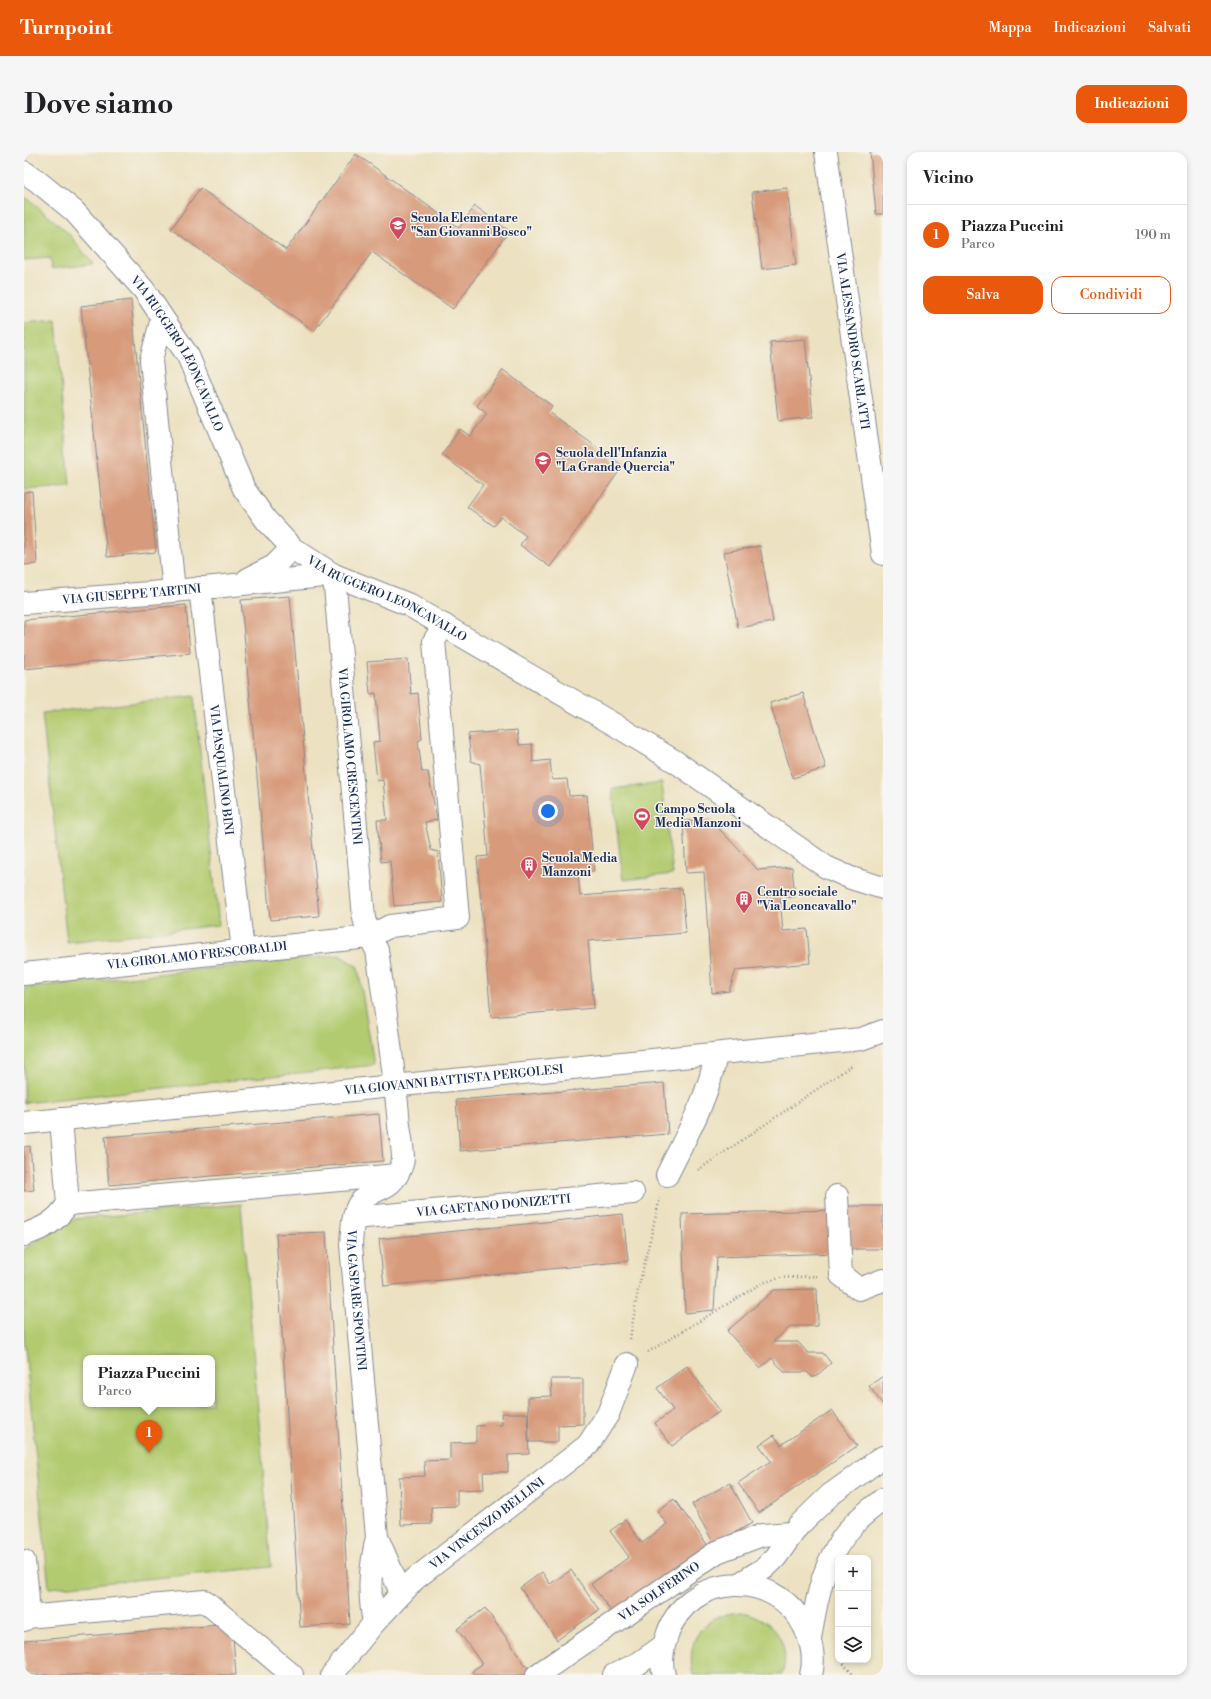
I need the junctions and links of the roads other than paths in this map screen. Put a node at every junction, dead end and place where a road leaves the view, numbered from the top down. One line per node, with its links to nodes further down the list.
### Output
1 (826, 152): 5 (street, VIA ALESSANDRO SCARLATTI)
2 (24, 172): 3 (street, VIA RUGGERO LEONCAVALLO)
3 (162, 318): 4 (street, VIA RUGGERO LEONCAVALLO); 9 (street)
4 (292, 548): 6 (street, VIA RUGGERO LEONCAVALLO); 7 (street, VIA GIUSEPPE TARTINI)
5 (883, 554)
6 (334, 575): 7 (street, VIA GIUSEPPE TARTINI); 11 (street, VIA RUGGERO LEONCAVALLO); 13 (street, VIA GIROLAMO CRESCENTINI)
7 (238, 584): 8 (street, VIA GIUSEPPE TARTINI)
8 (200, 588): 9 (street, VIA GIUSEPPE TARTINI); 14 (street, VIA PASQUALINO BINI)
9 (174, 591): 10 (street, VIA GIUSEPPE TARTINI)
10 (24, 603)
11 (444, 625): 12 (street, VIA RUGGERO LEONCAVALLO); 13 (street, VIA GIROLAMO FRESCOBALDI)
12 (883, 888)
13 (370, 937): 14 (street, VIA GIROLAMO FRESCOBALDI); 18 (street)
14 (242, 951): 15 (street, VIA GIROLAMO FRESCOBALDI)
15 (24, 974)
16 (883, 1031): 17 (street, VIA GIOVANNI BATTISTA PERGOLESI)
17 (716, 1054): 18 (street, VIA GIOVANNI BATTISTA PERGOLESI); 22 (street)
18 (396, 1086): 19 (street, VIA GIOVANNI BATTISTA PERGOLESI); 21 (street)
19 (61, 1119): 20 (street, VIA GIOVANNI BATTISTA PERGOLESI); 25 (street)
20 (24, 1123)
21 (397, 1175): 25 (street); 26 (street, VIA GASPARE SPONTINI)
22 (664, 1185)
23 (633, 1194): 26 (street, VIA GAETANO DONIZETTI)
24 (837, 1196): 28 (street)
25 (68, 1204): 27 (street)
26 (354, 1218): 33 (street, VIA GASPARE SPONTINI)
27 (24, 1235)
28 (883, 1280)
29 (627, 1364): 36 (street, VIA VINCENZO BELLINI)
30 (883, 1457): 32 (street, VIA SOLFERINO)
31 (883, 1499): 39 (street, VIA SOLFERINO)
32 (792, 1533): 35 (street, VIA SOLFERINO); 44 (street, VIA SOLFERINO)
33 (377, 1537): 36 (street, VIA GASPARE SPONTINI); 38 (street, VIA GASPARE SPONTINI)
34 (24, 1562): 37 (street)
35 (740, 1584): 39 (street, VIA SOLFERINO); 40 (street, VIA SOLFERINO)
36 (401, 1593): 38 (street, VIA VINCENZO BELLINI)
37 (25, 1618): 42 (street)
38 (374, 1624): 43 (street, VIA VINCENZO BELLINI)
39 (810, 1638): 41 (street, VIA SOLFERINO)
40 (663, 1646): 45 (street); 46 (street, VIA SOLFERINO)
41 (815, 1673)
42 (292, 1675)
43 (332, 1675)
44 (537, 1675)
45 (614, 1675)
46 (664, 1675)

